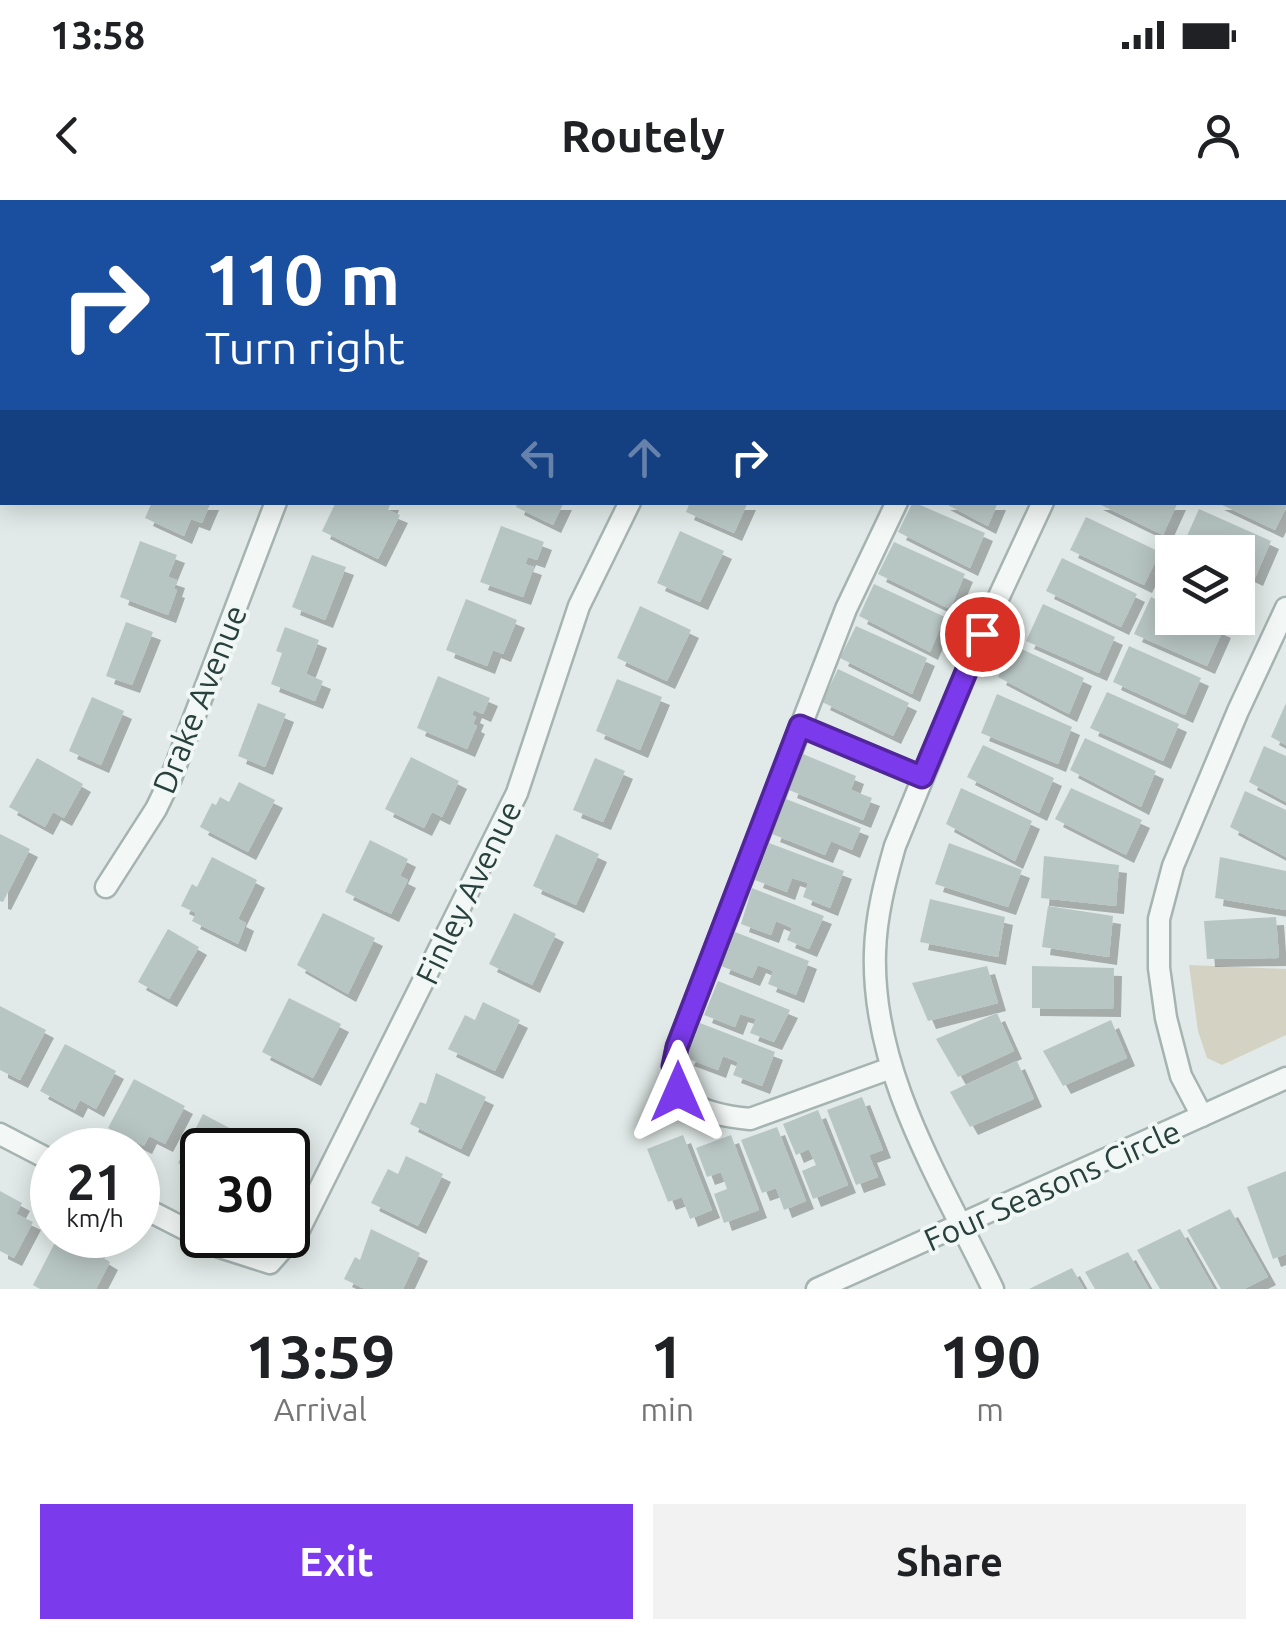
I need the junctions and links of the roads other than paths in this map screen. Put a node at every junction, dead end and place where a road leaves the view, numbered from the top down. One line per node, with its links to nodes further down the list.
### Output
1 (275, 505): 8 (street, Drake Avenue)
2 (629, 505): 14 (street, Finley Avenue)
3 (896, 505): 6 (street)
4 (1043, 505): 7 (street)
5 (1286, 608): 11 (street)
6 (800, 726): 7 (street); 9 (street)
7 (922, 777): 9 (street)
8 (106, 886)
9 (891, 1068): 15 (street)
10 (1286, 1078): 11 (street, Four Seasons Circle)
11 (1202, 1116): 15 (street, Four Seasons Circle)
12 (0, 1134): 13 (street)
13 (30, 1150)
14 (160, 1216)
15 (960, 1227): 16 (street, Four Seasons Circle); 17 (street)
16 (817, 1289)
17 (993, 1289)

